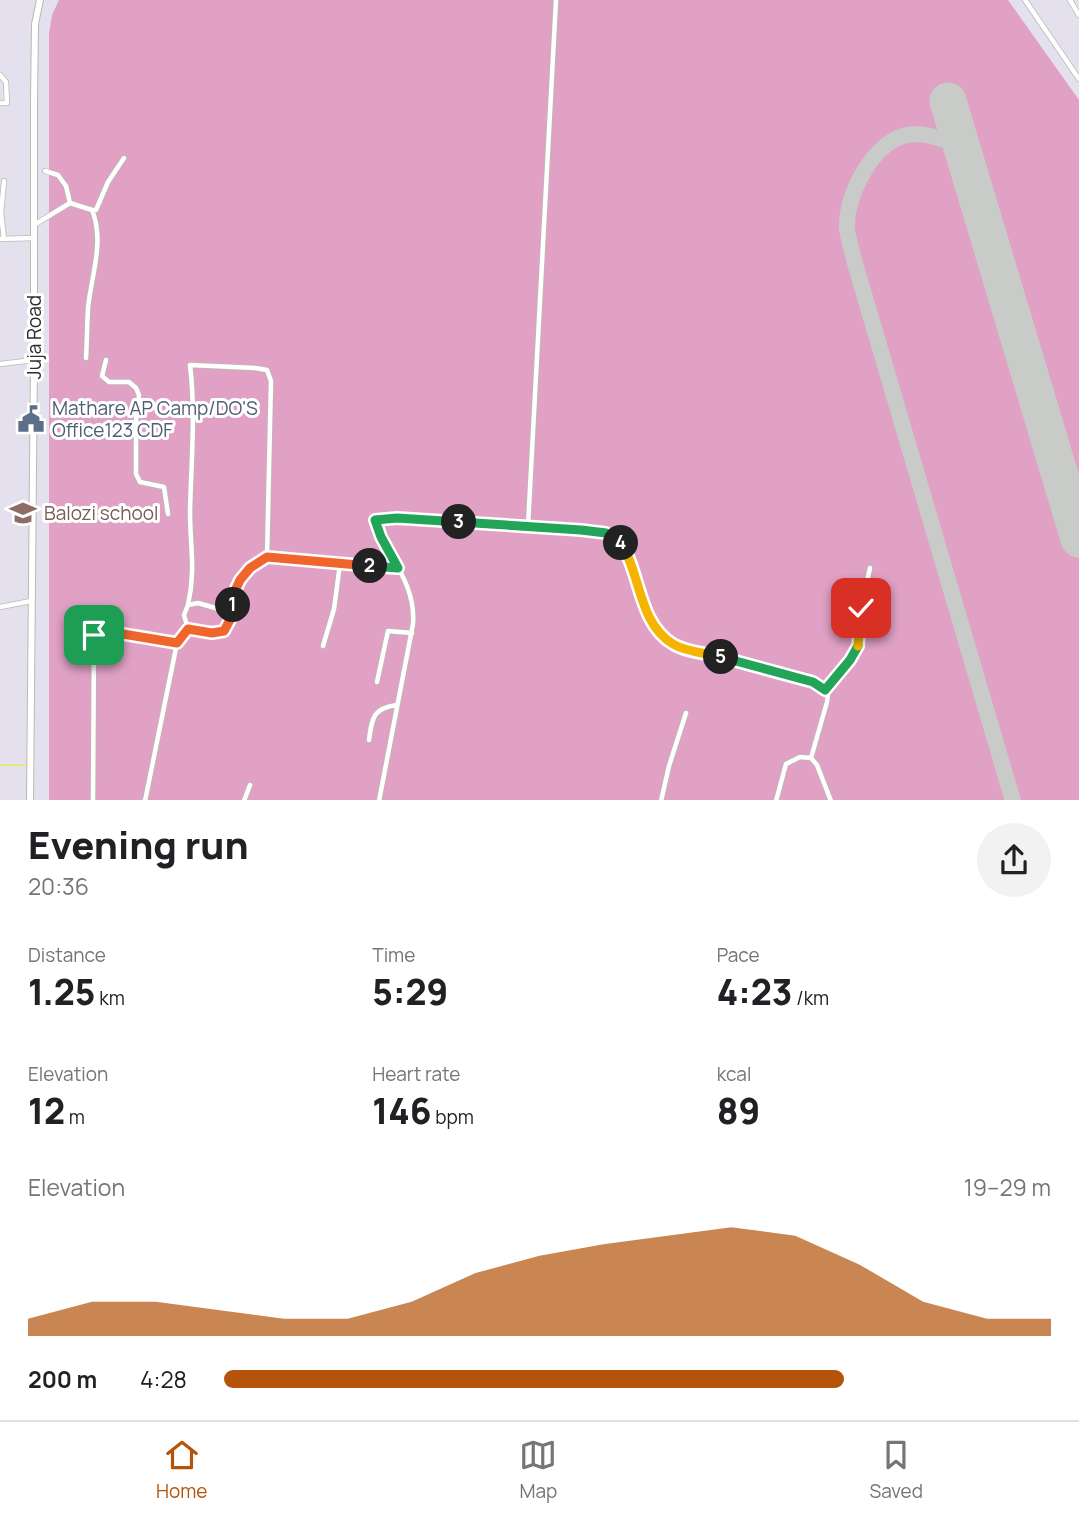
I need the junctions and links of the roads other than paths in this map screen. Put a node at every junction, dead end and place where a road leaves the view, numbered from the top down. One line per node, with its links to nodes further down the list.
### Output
1 (40, 0): 15 (main road, Juja Road)
2 (556, 0): 23 (street)
3 (1025, 0): 7 (street)
4 (1070, 0): 5 (street)
5 (1078, 11)
6 (0, 75): 8 (street)
7 (1079, 79)
8 (0, 103)
9 (124, 158): 13 (street)
10 (45, 171): 12 (street)
11 (4, 181): 14 (street)
12 (69, 203): 13 (street); 15 (street)
13 (92, 210): 18 (street)
14 (1, 213): 16 (street)
15 (34, 225): 17 (main road, Juja Road)
16 (2, 239): 17 (street)
17 (34, 239): 19 (main road, Juja Road)
18 (86, 358)
19 (34, 360): 21 (street); 28 (main road, Juja Road)
20 (106, 360): 22 (street)
21 (0, 364)
22 (168, 514)
23 (528, 526): 26 (street); 37 (street)
24 (267, 557): 25 (street); 29 (street); 31 (street)
25 (340, 564): 26 (street); 35 (street)
26 (398, 568): 33 (street)
27 (870, 568): 37 (street)
28 (31, 601): 30 (street); 43 (main road, Juja Road)
29 (188, 605): 31 (street); 32 (street)
30 (0, 607)
31 (231, 618): 32 (street)
32 (188, 629): 34 (street)
33 (411, 633): 36 (street); 38 (street)
34 (177, 643): 44 (street); 45 (street)
35 (323, 646)
36 (377, 682)
37 (825, 690): 41 (street)
38 (398, 705): 40 (street); 47 (street)
39 (686, 713): 48 (street)
40 (369, 740)
41 (811, 758): 49 (street); 50 (street)
42 (250, 785): 46 (street)
43 (30, 800)
44 (93, 800)
45 (145, 800)
46 (244, 800)
47 (379, 800)
48 (661, 800)
49 (776, 800)
50 (831, 800)

